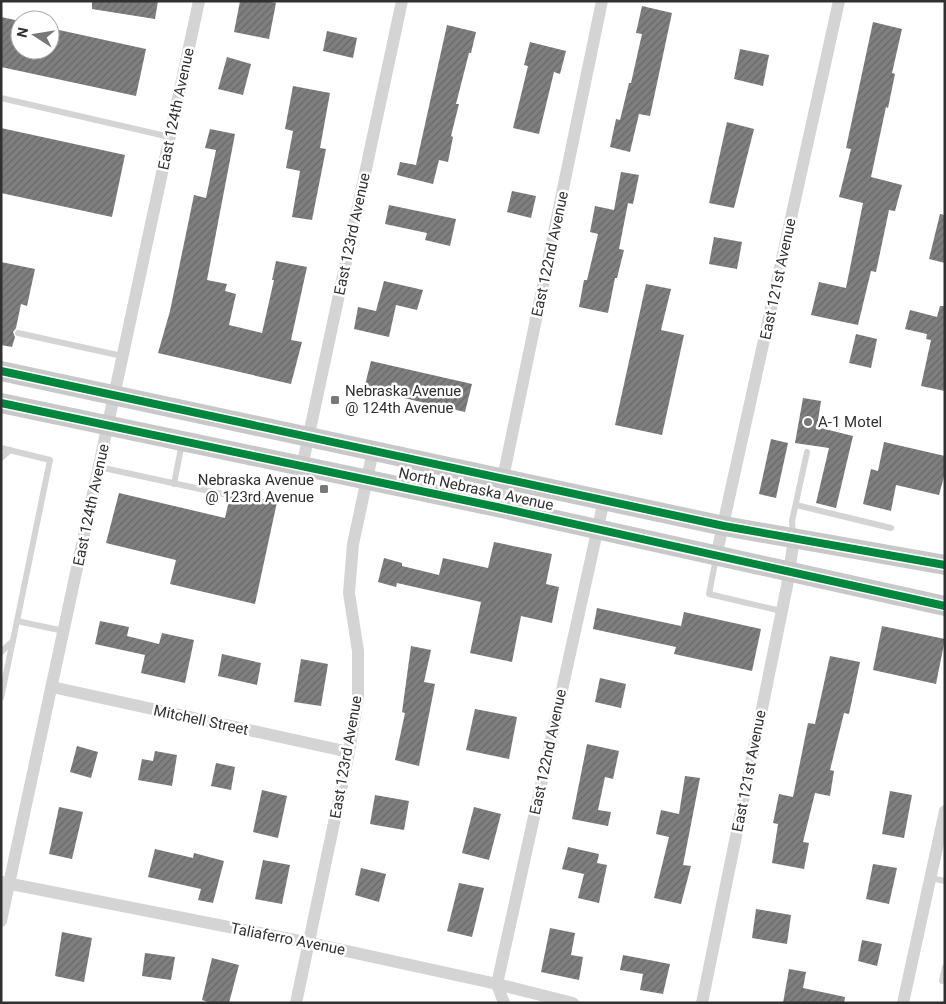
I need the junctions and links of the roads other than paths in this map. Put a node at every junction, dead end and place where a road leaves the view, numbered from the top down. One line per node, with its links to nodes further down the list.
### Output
1 (200, 1): 6 (street, East 124th Avenue)
2 (402, 1): 13 (street, East 123rd Avenue)
3 (602, 1): 22 (street, East 122nd Avenue)
4 (839, 1): 29 (street, East 121st Avenue)
5 (1, 98): 6 (lane)
6 (170, 136): 8 (street, East 124th Avenue)
7 (18, 333): 8 (lane)
8 (122, 356): 10 (street, East 124th Avenue)
9 (1, 371): 10 (main road, North Nebraska Avenue)
10 (114, 396): 12 (street, East 124th Avenue); 13 (main road, North Nebraska Avenue)
11 (1, 403): 12 (main road, North Nebraska Avenue)
12 (108, 425): 14 (main road, North Nebraska Avenue); 21 (street, East 124th Avenue)
13 (308, 437): 17 (main road, North Nebraska Avenue); 20 (street, East 123rd Avenue)
14 (183, 441): 20 (main road, North Nebraska Avenue); 24 (lane)
15 (1, 448): 16 (lane)
16 (10, 450): 19 (lane); 38 (lane)
17 (373, 451): 22 (main road, North Nebraska Avenue); 23 (street, East 123rd Avenue)
18 (807, 452): 27 (lane)
19 (1, 458)
20 (302, 466): 23 (main road, North Nebraska Avenue)
21 (99, 467): 24 (lane); 39 (street, East 124th Avenue)
22 (503, 479): 26 (main road, North Nebraska Avenue); 28 (street, East 122nd Avenue)
23 (368, 480): 28 (main road, North Nebraska Avenue); 44 (street, East 123rd Avenue)
24 (174, 484): 25 (lane)
25 (223, 494)
26 (604, 500): 29 (main road, North Nebraska Avenue); 31 (street, East 122nd Avenue)
27 (796, 505): 30 (lane); 32 (lane)
28 (497, 507): 31 (main road, North Nebraska Avenue)
29 (724, 526): 32 (main road, North Nebraska Avenue); 33 (street, East 121st Avenue)
30 (890, 528)
31 (597, 529): 33 (main road, North Nebraska Avenue); 53 (street, East 122nd Avenue)
32 (794, 539): 34 (main road, North Nebraska Avenue); 35 (street, East 121st Avenue)
33 (716, 557): 35 (main road, North Nebraska Avenue); 37 (lane)
34 (945, 565)
35 (789, 572): 36 (main road, North Nebraska Avenue); 37 (street, East 121st Avenue)
36 (945, 606)
37 (781, 610): 57 (street, East 121st Avenue)
38 (17, 622): 39 (lane); 40 (lane)
39 (64, 631): 42 (street, East 124th Avenue)
40 (13, 642): 41 (lane); 43 (lane)
41 (1, 652)
42 (52, 687): 44 (street, Mitchell Street); 48 (street, East 124th Avenue)
43 (1, 698)
44 (349, 752): 50 (street, East 123rd Avenue)
45 (945, 812): 46 (street)
46 (930, 878): 47 (lane); 58 (street)
47 (945, 880)
48 (5, 883): 49 (street, East 124th Avenue); 50 (street, Taliaferro Avenue)
49 (1, 921)
50 (310, 943): 53 (street, Taliaferro Avenue); 54 (street, East 123rd Avenue)
51 (945, 968): 52 (lane)
52 (942, 980)
53 (497, 984): 55 (street); 56 (street, Taliaferro Avenue)
54 (296, 1003)
55 (504, 1003)
56 (573, 1003)
57 (702, 1003)
58 (903, 1003)

